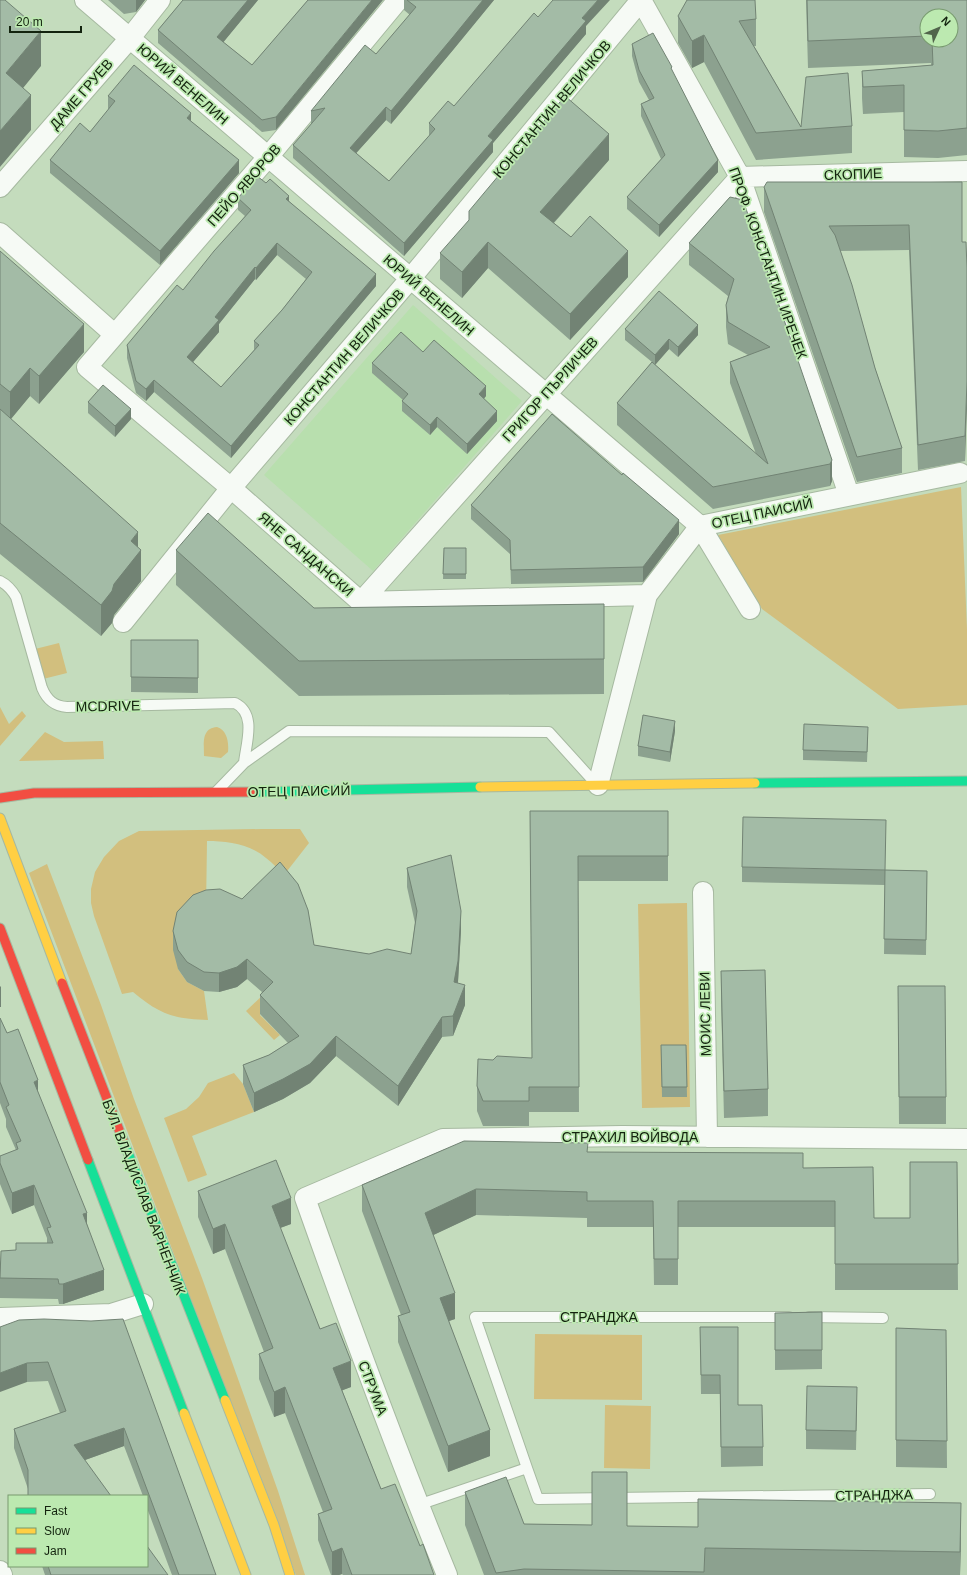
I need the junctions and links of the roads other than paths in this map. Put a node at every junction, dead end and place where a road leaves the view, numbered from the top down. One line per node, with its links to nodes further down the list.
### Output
1 (85, 0): 6 (street, ЮРИЙ ВЕНЕЛИН)
2 (160, 0): 6 (street, ДАМЕ ГРУЕВ)
3 (398, 0): 7 (street, ПЕЙО ЯВОРОВ)
4 (641, 0): 5 (street); 9 (street, ПРОФ. КОНСТАНТИН ИРЕЧЕК); 12 (street, КОНСТАНТИН ВЕЛИЧКОВ)
5 (649, 0)
6 (130, 38): 7 (street, ЮРИЙ ВЕНЕЛИН); 10 (street, ДАМЕ ГРУЕВ)
7 (268, 157): 12 (street, ЮРИЙ ВЕНЕЛИН); 13 (street, ПЕЙО ЯВОРОВ)
8 (967, 171): 9 (street, СКОПИЕ)
9 (740, 177): 15 (street, ГРИГОР ПЪРЛИЧЕВ); 18 (street, ПРОФ. КОНСТАНТИН ИРЕЧЕК)
10 (0, 187)
11 (0, 233): 13 (street)
12 (410, 279): 15 (street, ЮРИЙ ВЕНЕЛИН); 17 (street, КОНСТАНТИН ВЕЛИЧКОВ)
13 (114, 334): 14 (street, ПЕЙО ЯВОРОВ)
14 (87, 367): 17 (street, ЯНЕ САНДАНСКИ)
15 (546, 394): 19 (street, ЮРИЙ ВЕНЕЛИН); 22 (street, ГРИГОР ПЪРЛИЧЕВ)
16 (960, 473): 18 (street, ОТЕЦ ПАИСИЙ)
17 (231, 488): 22 (street, ЯНЕ САНДАНСКИ); 24 (street, КОНСТАНТИН ВЕЛИЧКОВ)
18 (849, 495): 19 (street, ОТЕЦ ПАИСИЙ)
19 (700, 526): 21 (street, ОТЕЦ ПАИСИЙ); 23 (street, ЮРИЙ ВЕНЕЛИН)
20 (0, 582): 25 (lane, MCDRIVE)
21 (648, 595): 22 (street, ЯНЕ САНДАНСКИ); 27 (street, ОТЕЦ ПАИСИЙ)
22 (361, 602)
23 (750, 609)
24 (123, 622)
25 (244, 763): 27 (lane); 28 (lane)
26 (967, 782): 27 (main road, ОТЕЦ ПАИСИЙ)
27 (598, 785): 28 (main road, ОТЕЦ ПАИСИЙ)
28 (215, 793): 29 (main road, ОТЕЦ ПАИСИЙ)
29 (0, 798)
30 (0, 818): 45 (main road, БУЛ. ВЛАДИСЛАВ ВАРНЕНЧИК)
31 (703, 892): 33 (street, МОИС ЛЕВИ)
32 (0, 928): 36 (main road)
33 (707, 1137): 34 (street, СТРАХИЛ ВОЙВОДА); 35 (street, СТРАХИЛ ВОЙВОДА)
34 (967, 1139)
35 (305, 1198): 41 (street, СТРУМА)
36 (143, 1304): 37 (street); 44 (main road)
37 (0, 1318)
38 (883, 1318): 39 (lane, СТРАНДЖА)
39 (527, 1468): 40 (lane, СТРАНДЖА); 41 (lane)
40 (930, 1494)
41 (418, 1505): 46 (street, СТРУМА)
42 (0, 1571): 43 (street)
43 (2, 1575)
44 (246, 1575)
45 (290, 1575)
46 (447, 1575)

